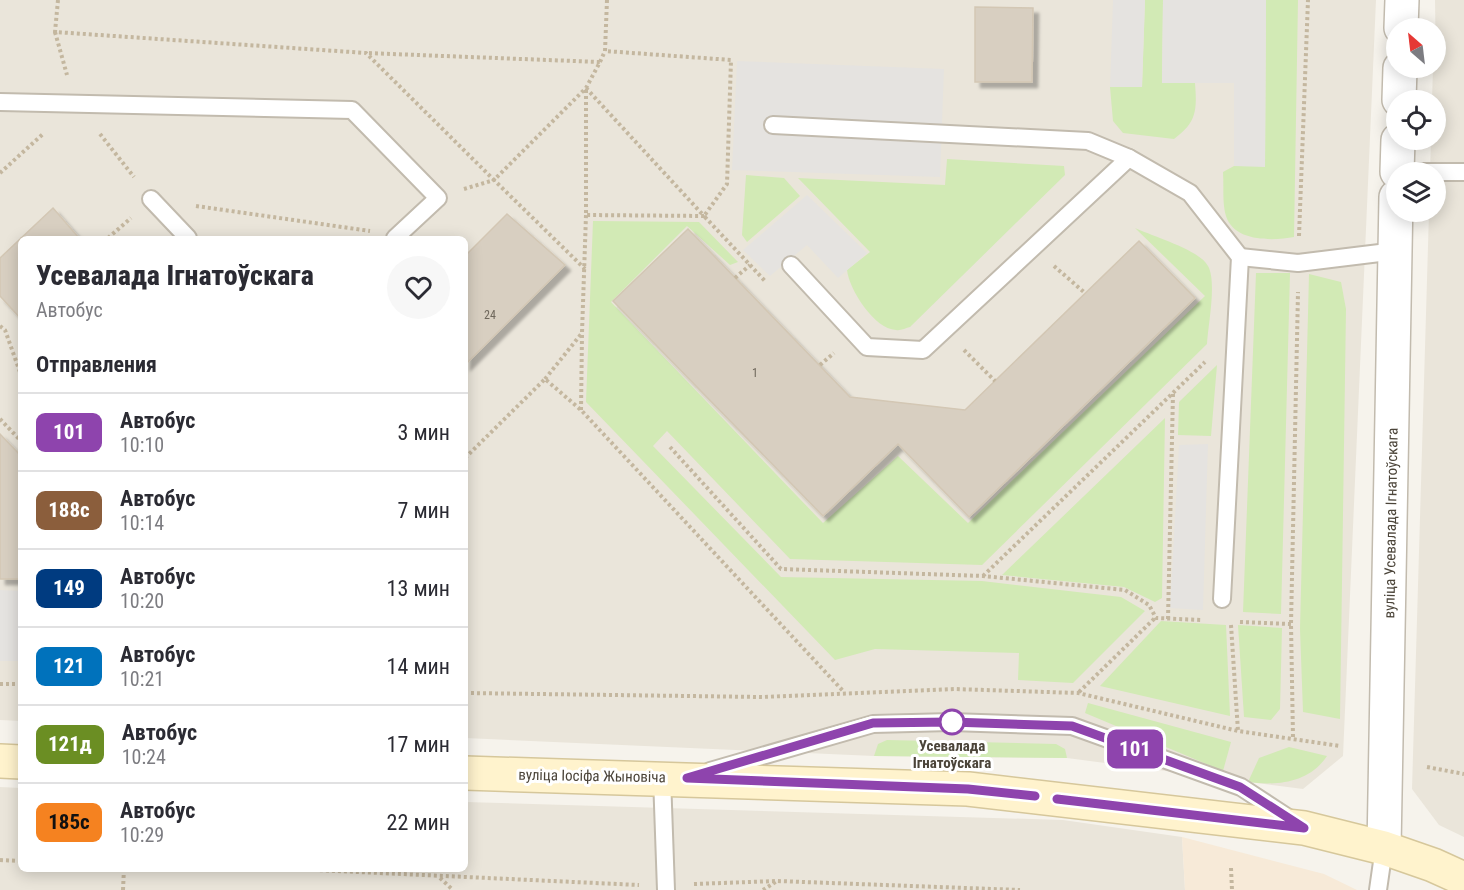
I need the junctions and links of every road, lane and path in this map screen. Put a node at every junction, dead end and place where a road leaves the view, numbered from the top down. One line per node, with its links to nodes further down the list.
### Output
1 (58, 0): 5 (path)
2 (607, 0): 8 (path)
3 (1308, 0): 30 (path)
4 (1402, 0): 6 (street)
5 (58, 6)
6 (1401, 18)
7 (55, 32): 13 (path)
8 (605, 51): 10 (path); 22 (path)
9 (366, 53): 10 (path)
10 (600, 62): 11 (path)
11 (586, 88): 21 (path); 22 (path)
12 (0, 102): 13 (lane)
13 (76, 103): 17 (path); 20 (path); 26 (lane)
14 (773, 125): 15 (lane)
15 (1129, 158): 28 (lane); 32 (lane)
16 (1464, 172): 18 (lane)
17 (0, 173)
18 (1446, 174)
19 (494, 180): 33 (path)
20 (151, 199): 24 (lane); 25 (path)
21 (586, 215): 22 (path); 33 (path)
22 (704, 216)
23 (1396, 222): 27 (street, вуліца Усевалада Ігнатоўскага)
24 (186, 236)
25 (391, 236)
26 (398, 236)
27 (1396, 250): 30 (lane); 70 (street, вуліца Усевалада Ігнатоўскага)
28 (1240, 257): 30 (lane); 52 (lane)
29 (1048, 260): 35 (path)
30 (1298, 263): 56 (path)
31 (750, 265): 34 (path)
32 (790, 265)
33 (585, 269): 37 (path)
34 (735, 278)
35 (1085, 293)
36 (0, 326): 42 (path)
37 (582, 333): 43 (path); 46 (path)
38 (959, 345): 44 (path)
39 (834, 353): 41 (path)
40 (1213, 355): 45 (path)
41 (820, 365)
42 (18, 367)
43 (544, 379): 46 (path); 50 (path)
44 (995, 381)
45 (1173, 394): 51 (path); 54 (path)
46 (581, 411): 59 (path)
47 (0, 419): 48 (path)
48 (18, 438)
49 (670, 447): 51 (path)
50 (468, 455)
51 (983, 576): 53 (path)
52 (1222, 599)
53 (1156, 618): 54 (path); 60 (path)
54 (1168, 619): 55 (path)
55 (1210, 620)
56 (1291, 624): 60 (path); 61 (path)
57 (0, 684): 58 (path)
58 (18, 684)
59 (468, 693)
60 (1238, 731): 61 (path)
61 (1293, 737): 62 (path)
62 (1340, 746)
63 (0, 761): 64 (main road)
64 (18, 762)
65 (1427, 767): 67 (path)
66 (468, 772): 68 (main road, вуліца Іосіфа Жыновіча)
67 (1464, 774)
68 (675, 778): 69 (main road, вуліца Іосіфа Жыновіча); 69 (lane); 80 (lane)
69 (1304, 828): 70 (main road, вуліца Іосіфа Жыновіча)
70 (1384, 848): 77 (main road, вуліца Іосіфа Жыновіча); 86 (lane)
71 (0, 860): 72 (path)
72 (18, 861)
73 (1231, 868): 85 (path)
74 (124, 872): 81 (path)
75 (346, 872): 76 (path)
76 (439, 877): 80 (path); 82 (path)
77 (1442, 877): 78 (main road, вуліца Іосіфа Жыновіча)
78 (1464, 879)
79 (777, 881): 80 (path); 83 (path); 84 (path)
80 (666, 887)
81 (123, 890)
82 (453, 890)
83 (763, 890)
84 (1020, 890)
85 (1232, 890)
86 (1378, 890)

